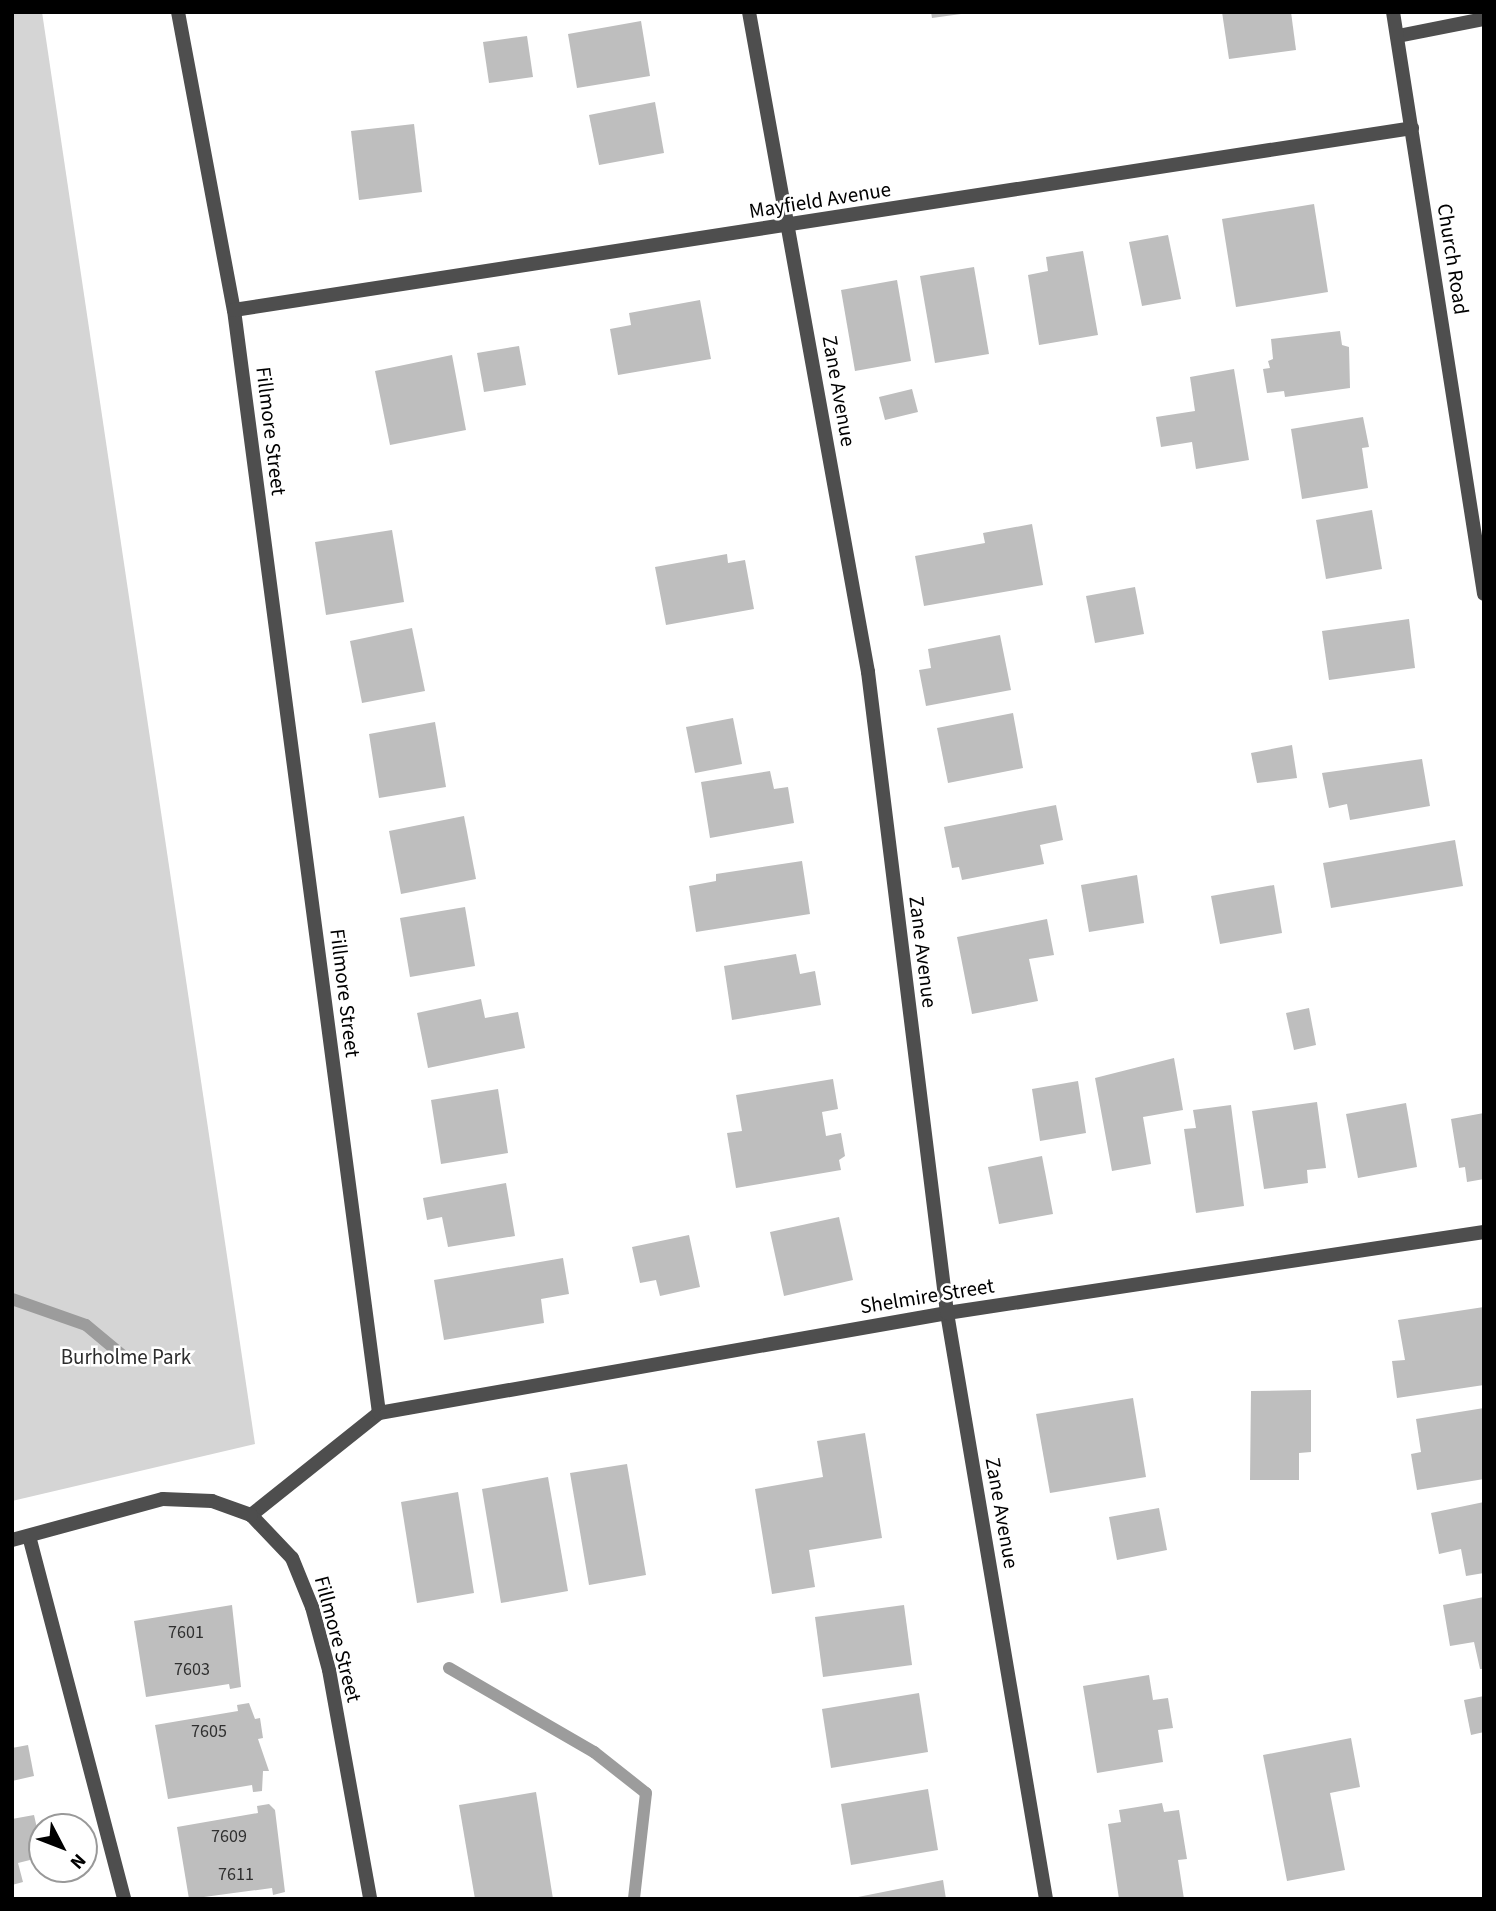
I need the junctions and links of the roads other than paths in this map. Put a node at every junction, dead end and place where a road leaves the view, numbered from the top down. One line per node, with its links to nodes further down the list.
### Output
1 (178, 12): 8 (street, Fillmore Street)
2 (749, 12): 7 (street, Zane Avenue)
3 (1393, 12): 5 (street, Church Road)
4 (1484, 19): 5 (street)
5 (1398, 36): 6 (street, Church Road)
6 (1412, 128): 7 (street, Mayfield Avenue); 9 (street, Church Road)
7 (789, 226): 8 (street, Mayfield Avenue); 11 (street, Zane Avenue)
8 (234, 310): 12 (street, Fillmore Street)
9 (1484, 594)
10 (1484, 1232): 11 (street, Shelmire Street)
11 (947, 1312): 12 (street, Shelmire Street); 18 (street, Zane Avenue)
12 (379, 1413): 13 (street)
13 (251, 1515): 14 (street); 17 (street, Fillmore Street)
14 (29, 1536): 15 (street); 16 (street)
15 (12, 1540)
16 (124, 1899)
17 (370, 1899)
18 (1046, 1899)

